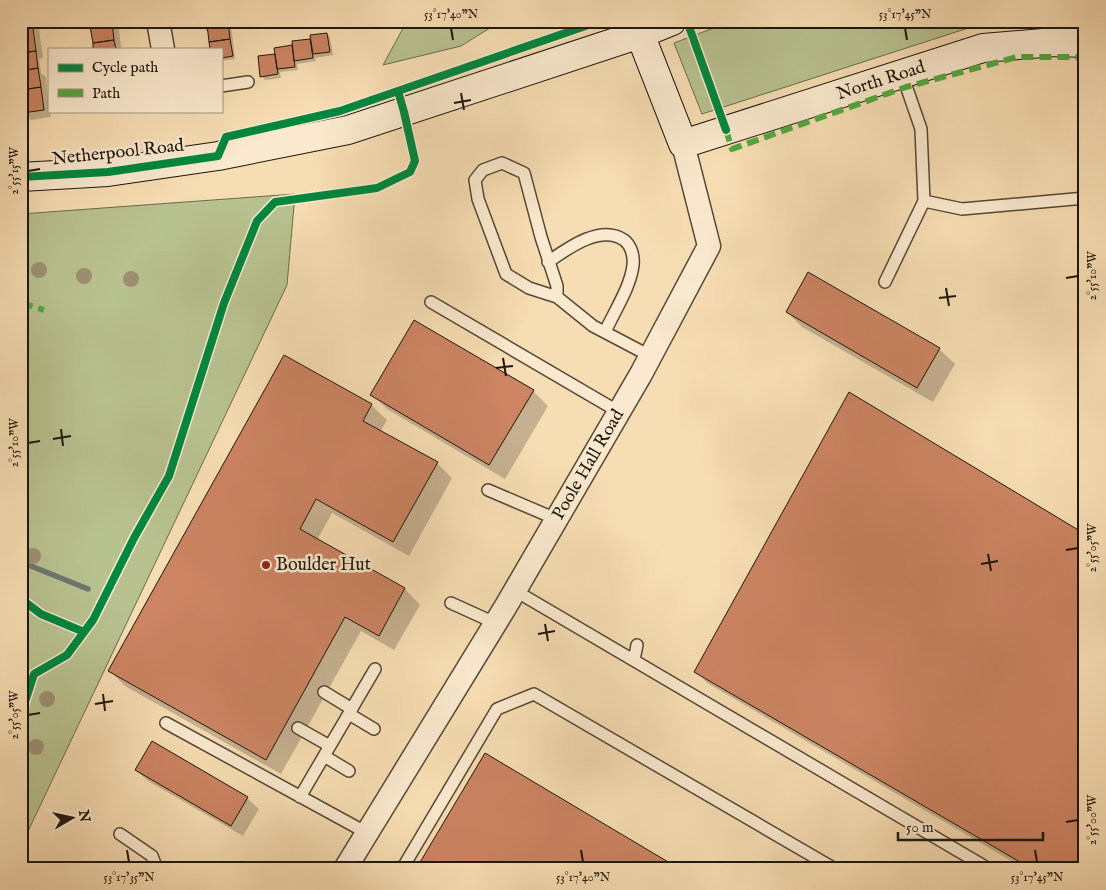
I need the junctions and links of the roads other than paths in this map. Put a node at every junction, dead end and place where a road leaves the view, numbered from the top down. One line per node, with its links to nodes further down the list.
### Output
1 (158, 21): 5 (street)
2 (672, 21): 3 (main road, Netherpool Road)
3 (640, 34): 9 (main road, Poole Hall Road); 10 (main road, Netherpool Road)
4 (1085, 43): 6 (main road, North Road)
5 (163, 48)
6 (902, 74): 9 (main road, North Road); 12 (lane)
7 (248, 82): 8 (lane)
8 (222, 86)
9 (683, 144): 18 (street, Poole Hall Road)
10 (21, 177)
11 (1085, 198): 12 (lane)
12 (924, 201): 14 (lane)
13 (548, 262): 15 (lane); 15 (lane); 17 (lane)
14 (885, 282)
15 (557, 297): 17 (lane)
16 (431, 302): 19 (lane)
17 (605, 332): 18 (lane)
18 (650, 356): 19 (street, Poole Hall Road)
19 (619, 412): 21 (street, Poole Hall Road)
20 (488, 490): 21 (lane)
21 (556, 519): 22 (street, Poole Hall Road)
22 (514, 590): 24 (street, Poole Hall Road); 26 (lane)
23 (451, 603): 24 (lane)
24 (495, 623): 36 (street, Poole Hall Road)
25 (637, 645): 26 (lane)
26 (634, 660): 42 (lane)
27 (375, 669): 29 (lane)
28 (324, 692): 29 (lane)
29 (350, 711): 32 (lane); 33 (lane)
30 (166, 723): 35 (lane)
31 (298, 728): 33 (lane)
32 (374, 729)
33 (327, 751): 34 (lane); 35 (lane)
34 (349, 771)
35 (300, 797): 36 (lane)
36 (367, 833): 39 (street, Poole Hall Road)
37 (120, 834): 38 (lane)
38 (157, 869)
39 (345, 869)
40 (402, 869): 41 (lane)
41 (835, 869)
42 (989, 869)

